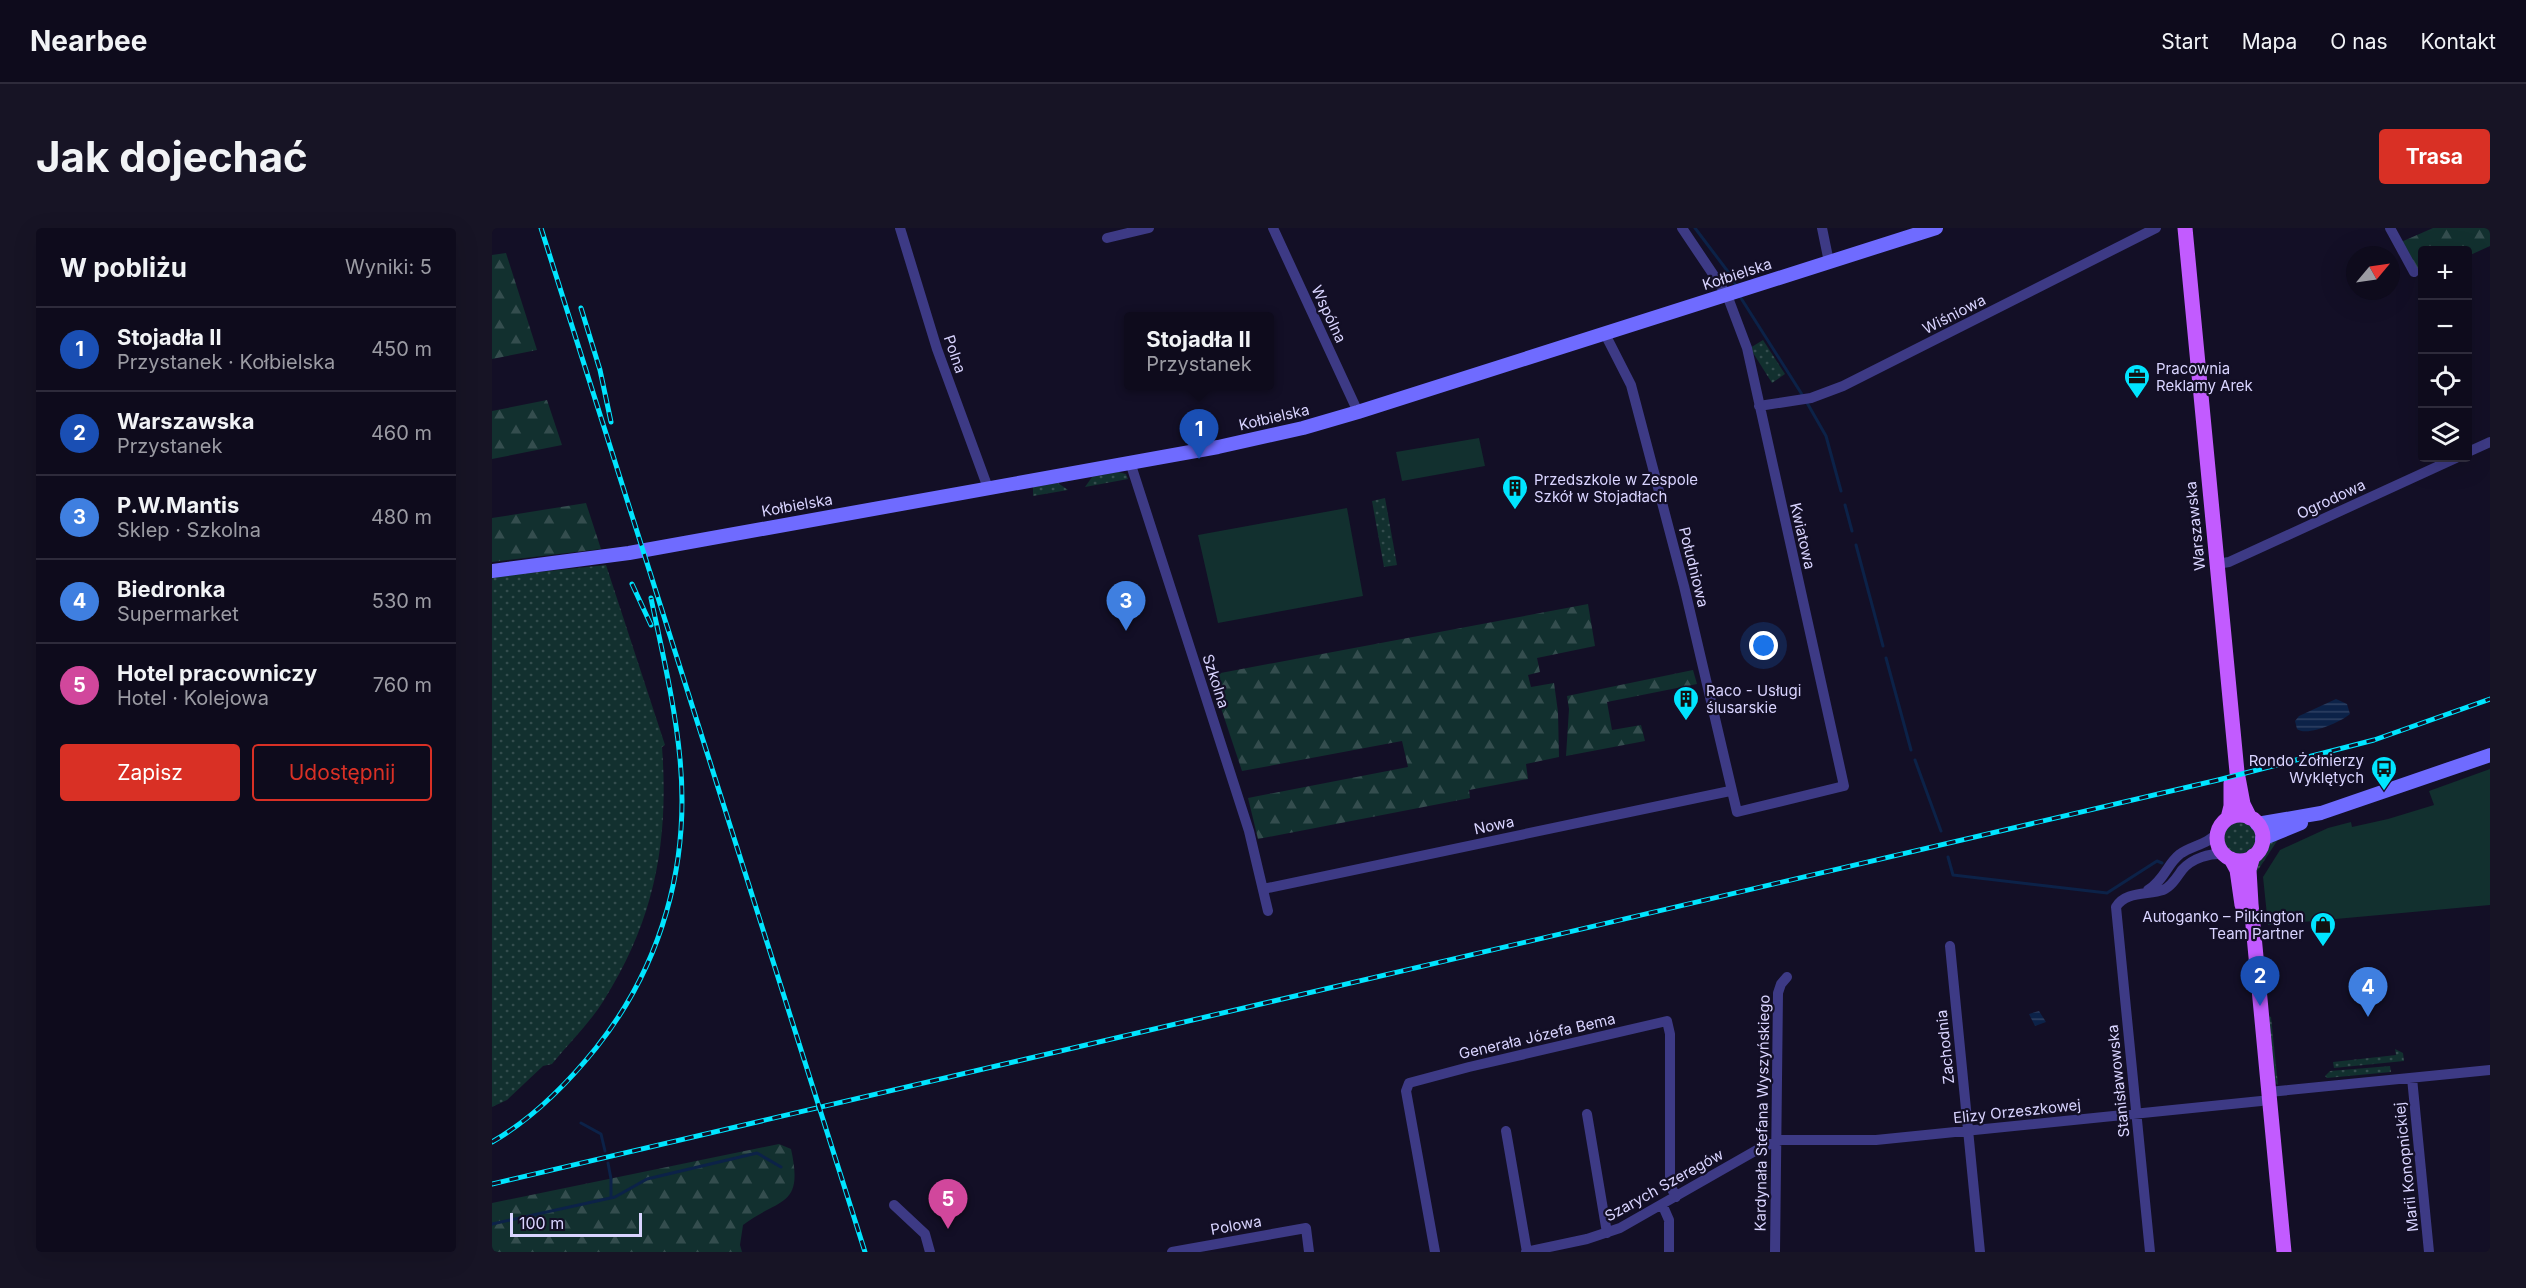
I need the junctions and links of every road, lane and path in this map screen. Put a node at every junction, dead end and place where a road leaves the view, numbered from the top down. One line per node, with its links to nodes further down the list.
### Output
1 (900, 228): 22 (street, Polna)
2 (1149, 228): 11 (street)
3 (1273, 228): 17 (street, Wspólna)
4 (1682, 228): 14 (street, Kwiatowa)
5 (1822, 228): 12 (street)
6 (1936, 228): 12 (street, Kołbielska)
7 (2156, 228): 16 (street, Wiśniowa)
8 (2177, 228): 29 (main road, Warszawska)
9 (2185, 228): 23 (main road, Warszawska)
10 (2390, 228): 13 (street)
11 (1107, 238)
12 (1829, 262): 14 (street, Kołbielska)
13 (2414, 272)
14 (1734, 292): 15 (street, Kołbielska); 16 (street, Kwiatowa)
15 (1605, 334): 17 (street, Kołbielska); 26 (street, Południowa)
16 (1759, 406): 27 (street, Kwiatowa)
17 (1358, 412): 20 (street, Kołbielska)
18 (2490, 442): 19 (street)
19 (2472, 450)
20 (1130, 462): 22 (street, Kołbielska); 35 (street, Szkolna)
21 (2447, 462): 23 (street, Ogrodowa)
22 (988, 488): 24 (street, Kołbielska)
23 (2217, 564): 30 (main road, Warszawska)
24 (492, 571)
25 (2490, 755): 28 (street)
26 (1731, 791): 27 (street, Południowa); 35 (street, Nowa)
27 (1737, 812)
28 (2321, 813): 30 (street); 32 (street)
29 (2229, 818): 30 (main road); 31 (main road)
30 (2254, 821): 32 (main road)
31 (2218, 832): 34 (main road); 36 (street)
32 (2262, 839): 33 (main road)
33 (2253, 856): 34 (main road); 42 (main road)
34 (2228, 857): 36 (street); 42 (main road)
35 (1263, 889): 37 (street, Szkolna)
36 (2146, 892): 44 (street, Stanisławowska)
37 (1268, 911)
38 (1950, 946): 46 (street, Zachodnia)
39 (1787, 977): 47 (street, Kardynała Stefana Wyszyńskiego)
40 (2490, 1070): 41 (street, Elizy Orzeszkowej)
41 (2412, 1078): 42 (street, Elizy Orzeszkowej); 63 (street, Marii Konopnickiej)
42 (2266, 1092): 44 (street, Elizy Orzeszkowej); 61 (main road); 62 (main road)
43 (1587, 1114): 51 (street)
44 (2137, 1115): 46 (street, Elizy Orzeszkowej); 60 (street, Stanisławowska)
45 (1506, 1131): 56 (street)
46 (1968, 1131): 47 (street, Elizy Orzeszkowej); 59 (street, Zachodnia)
47 (1776, 1142): 48 (street, Szarych Szeregów); 58 (street, Kardynała Stefana Wyszyńskiego)
48 (1676, 1197): 49 (street, Szarych Szeregów); 55 (street, Generała Józefa Bema)
49 (1662, 1204): 51 (street, Szarych Szeregów); 57 (street)
50 (894, 1205): 52 (street)
51 (1607, 1233): 56 (street, Szarych Szeregów)
52 (930, 1252)
53 (1172, 1252): 54 (street, Polowa)
54 (1308, 1252)
55 (1435, 1252)
56 (1526, 1252)
57 (1669, 1252)
58 (1775, 1252)
59 (1980, 1252)
60 (2150, 1252)
61 (2277, 1252)
62 (2284, 1252)
63 (2429, 1252)

